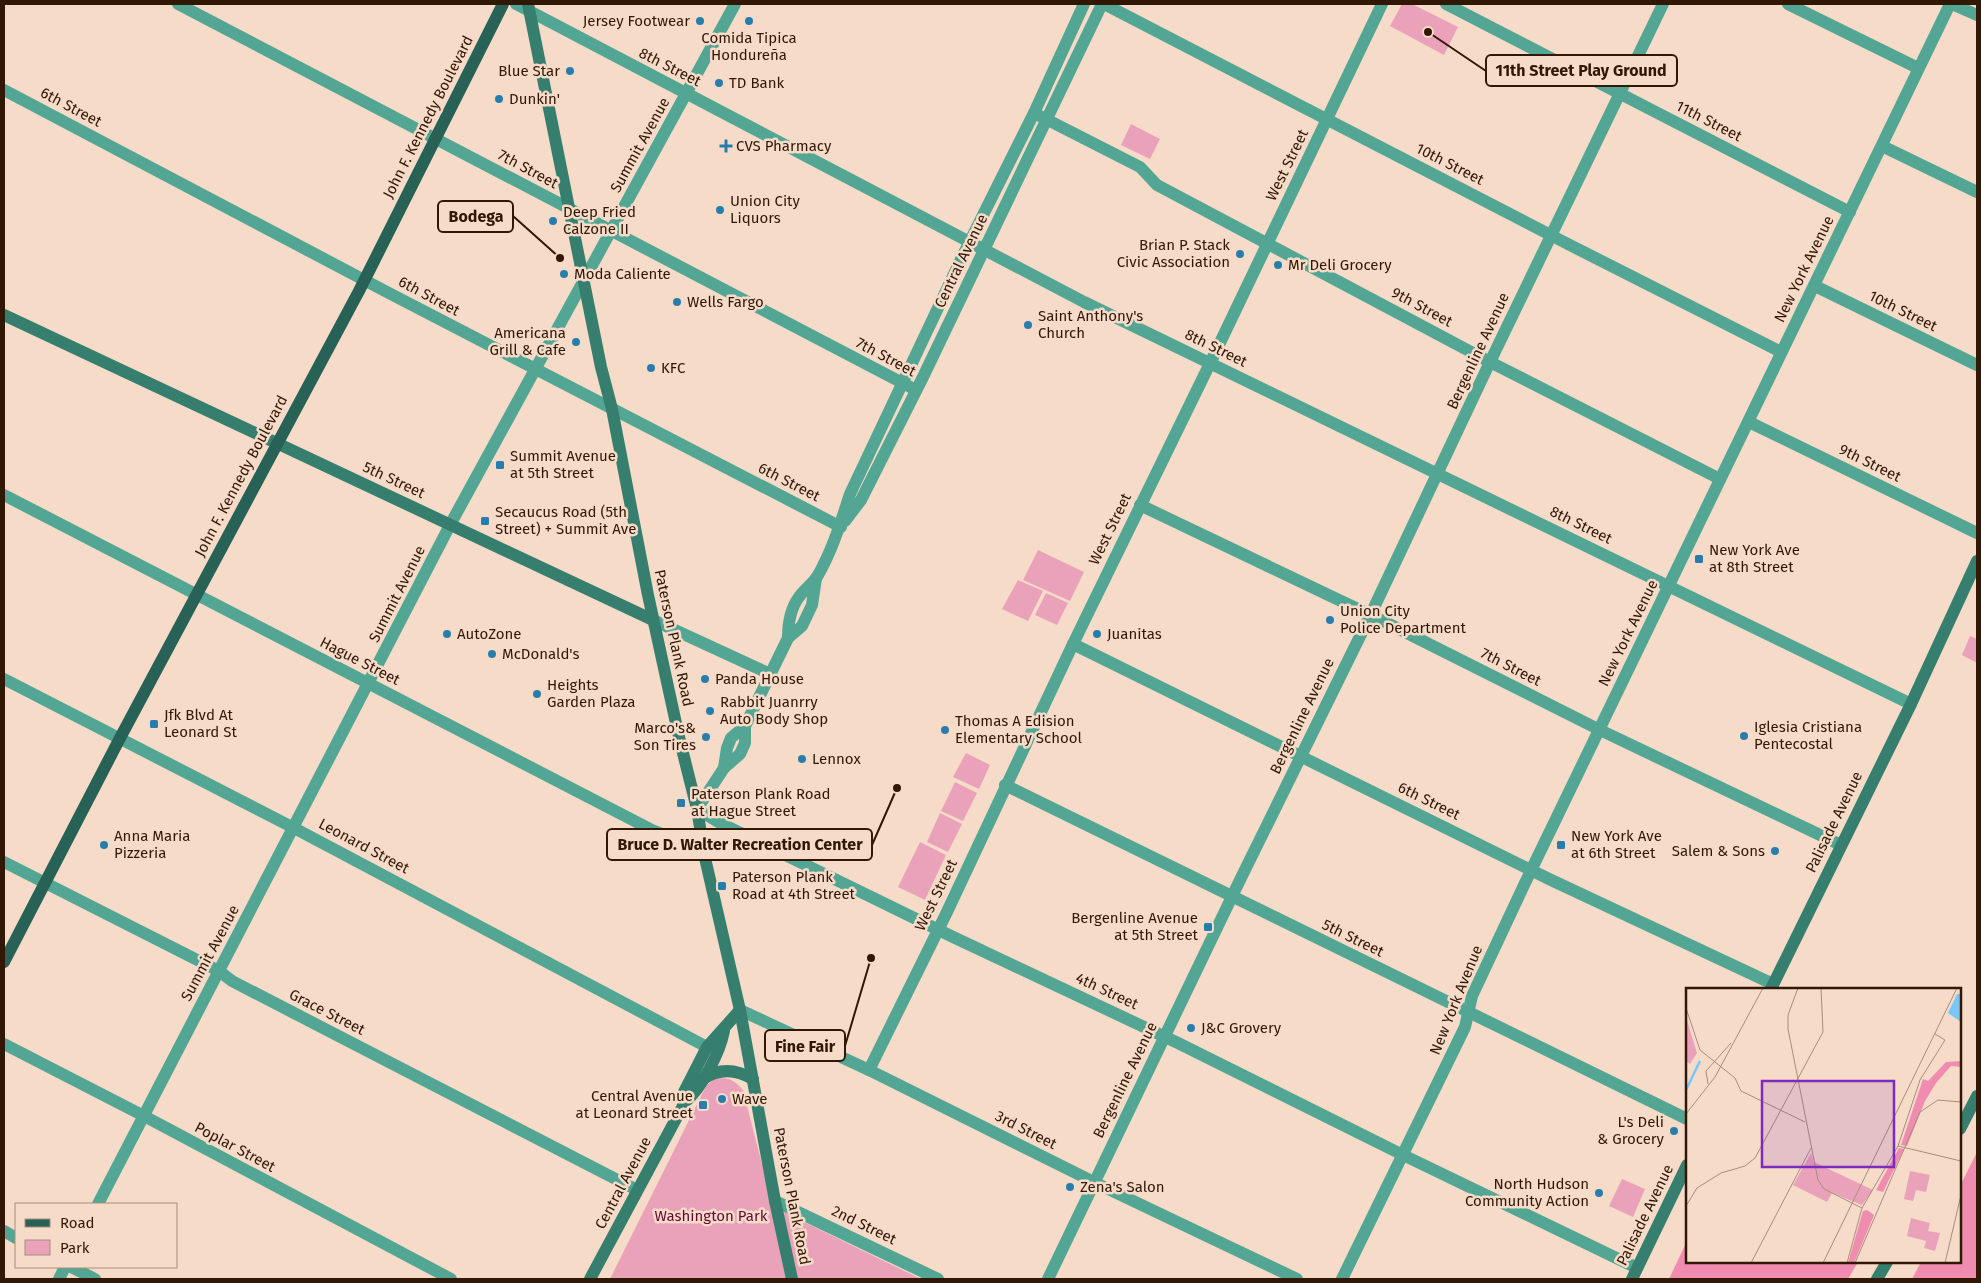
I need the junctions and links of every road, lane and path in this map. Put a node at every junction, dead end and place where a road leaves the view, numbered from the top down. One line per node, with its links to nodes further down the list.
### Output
1 (178, 4): 21 (street, 7th Street)
2 (503, 4): 21 (main road, John F. Kennedy Boulevard)
3 (516, 4): 12 (street, 8th Street)
4 (736, 4): 16 (street, Summit Avenue)
5 (1084, 4): 18 (street, Central Avenue)
6 (1103, 4): 19 (street, 10th Street); 20 (street, Central Avenue)
7 (1382, 4): 19 (street, West Street)
8 (1446, 4): 17 (street, 11th Street)
9 (1663, 4): 17 (street, Bergenline Avenue)
10 (1788, 4): 14 (street)
11 (1951, 4): 13 (street); 14 (street, New York Avenue)
12 (528, 7): 16 (street, 8th Street); 24 (main road, Paterson Plank Road)
13 (1977, 16)
14 (1918, 68): 22 (street, New York Avenue)
15 (4, 90): 31 (street, 6th Street)
16 (687, 94): 26 (street, Summit Avenue); 28 (street, 8th Street)
17 (1620, 94): 25 (street, 11th Street); 27 (street, Bergenline Avenue)
18 (1034, 113): 20 (street, 9th Street); 28 (street, Central Avenue)
19 (1327, 119): 27 (street, 10th Street); 29 (street, West Street)
20 (1047, 120): 29 (street, 9th Street); 30 (street, Central Avenue)
21 (436, 140): 24 (street, 7th Street); 31 (main road, John F. Kennedy Boulevard)
22 (1882, 146): 23 (street); 25 (street, New York Avenue)
23 (1977, 192)
24 (570, 210): 26 (street, 7th Street); 32 (main road, Paterson Plank Road)
25 (1850, 212): 33 (street, New York Avenue)
26 (610, 230): 32 (street, Summit Avenue); 40 (street, 7th Street)
27 (1551, 235): 35 (street, 10th Street); 36 (street, Bergenline Avenue)
28 (969, 242): 30 (street, 8th Street); 40 (street, Central Avenue)
29 (1268, 243): 36 (street, 9th Street); 37 (street, West Street)
30 (985, 249): 37 (street, 8th Street); 41 (street, Central Avenue)
31 (364, 280): 39 (street, 6th Street); 44 (main road, John F. Kennedy Boulevard)
32 (584, 282): 39 (street, Summit Avenue); 42 (main road, Paterson Plank Road)
33 (1815, 286): 35 (street, New York Avenue); 38 (street, 10th Street)
34 (4, 315): 44 (main road, 5th Street)
35 (1781, 352): 43 (street, New York Avenue)
36 (1490, 362): 45 (street, Bergenline Avenue); 46 (street, 9th Street)
37 (1210, 363): 45 (street, 8th Street); 48 (street, West Street)
38 (1977, 365)
39 (536, 370): 42 (street, 6th Street); 49 (street, Summit Avenue)
40 (903, 384): 41 (street, 7th Street); 50 (street, Central Avenue)
41 (916, 390): 50 (street, Central Avenue)
42 (612, 409): 50 (street, 6th Street); 56 (main road, Paterson Plank Road)
43 (1749, 422): 46 (street, New York Avenue); 51 (street, 9th Street)
44 (277, 443): 49 (main road, 5th Street); 54 (main road, John F. Kennedy Boulevard)
45 (1437, 474): 53 (street, 8th Street); 55 (street, Bergenline Avenue)
46 (1720, 479): 53 (street, New York Avenue)
47 (4, 495): 54 (street, Hague Street)
48 (1140, 505): 55 (street, 7th Street); 57 (street, West Street)
49 (450, 525): 56 (main road, 5th Street); 60 (street, Summit Avenue)
50 (841, 527): 58 (street, Central Avenue)
51 (1977, 533)
52 (1977, 561): 61 (main road, Palisade Avenue)
53 (1668, 586): 61 (street, 8th Street); 62 (street, New York Avenue)
54 (196, 596): 60 (street, Hague Street); 63 (main road, John F. Kennedy Boulevard)
55 (1370, 616): 62 (street, 7th Street); 64 (street, Bergenline Avenue)
56 (653, 620): 58 (street, 5th Street); 66 (main road, Paterson Plank Road)
57 (1073, 644): 64 (street, 6th Street); 65 (street, West Street)
58 (770, 674): 66 (street, Central Avenue)
59 (4, 680): 63 (street, Leonard Street)
60 (369, 684): 67 (street, Summit Avenue); 69 (street, Hague Street)
61 (1911, 704): 68 (main road, Palisade Avenue)
62 (1600, 730): 68 (street, 7th Street); 71 (street, New York Avenue)
63 (120, 738): 67 (street, Leonard Street); 72 (main road, John F. Kennedy Boulevard)
64 (1301, 756): 71 (street, 6th Street); 73 (street, Bergenline Avenue)
65 (1005, 785): 73 (street, 5th Street); 74 (street, West Street)
66 (697, 809): 69 (main road, Paterson Plank Road); 74 (street, 4th Street)
67 (294, 828): 76 (street, Summit Avenue); 83 (street, Leonard Street)
68 (1841, 845): 77 (main road, Palisade Avenue)
69 (704, 851): 78 (main road, Paterson Plank Road)
70 (4, 862): 72 (street, Grace Street)
71 (1532, 870): 77 (street, 6th Street); 79 (street, New York Avenue)
72 (44, 884): 75 (main road, John F. Kennedy Boulevard); 76 (street, Grace Street)
73 (1232, 896): 79 (street, 5th Street); 81 (street, Bergenline Avenue)
74 (938, 929): 81 (street, 4th Street); 84 (street, West Street)
75 (4, 962)
76 (219, 971): 89 (street, Summit Avenue); 95 (street, Grace Street)
77 (1772, 987)
78 (740, 1010): 80 (main road, Central Avenue); 84 (street, 3rd Street); 86 (main road, Paterson Plank Road)
79 (1468, 1013): 90 (street, 5th Street); 92 (street, New York Avenue)
80 (724, 1030): 83 (main road, Central Avenue); 85 (main road, Central Avenue)
81 (1164, 1036): 92 (street, 4th Street); 94 (street, Bergenline Avenue)
82 (4, 1044): 89 (street, Poplar Street)
83 (707, 1047): 88 (main road, Central Avenue)
84 (869, 1070): 94 (street, 3rd Street)
85 (703, 1079): 86 (main road); 88 (main road, Central Avenue)
86 (753, 1079): 96 (main road, Paterson Plank Road)
87 (1977, 1096): 91 (main road)
88 (685, 1102): 95 (main road, Central Avenue)
89 (144, 1116): 97 (street, Summit Avenue); 104 (street, Poplar Street)
90 (1686, 1118)
91 (1961, 1127)
92 (1403, 1155): 102 (street, 4th Street); 110 (street, New York Avenue)
93 (1686, 1167): 102 (main road, Palisade Avenue)
94 (1094, 1182): 108 (street, Bergenline Avenue); 109 (street, 3rd Street)
95 (637, 1190): 105 (main road, Central Avenue)
96 (775, 1201): 106 (main road, Paterson Plank Road); 107 (street, 2nd Street)
97 (99, 1203)
98 (4, 1231): 99 (street)
99 (15, 1237)
100 (1886, 1263): 111 (main road)
101 (73, 1268): 103 (street)
102 (1634, 1274)
103 (95, 1279)
104 (451, 1279)
105 (590, 1279)
106 (792, 1279)
107 (938, 1279)
108 (1048, 1279)
109 (1297, 1279)
110 (1342, 1279)
111 (1878, 1279)

